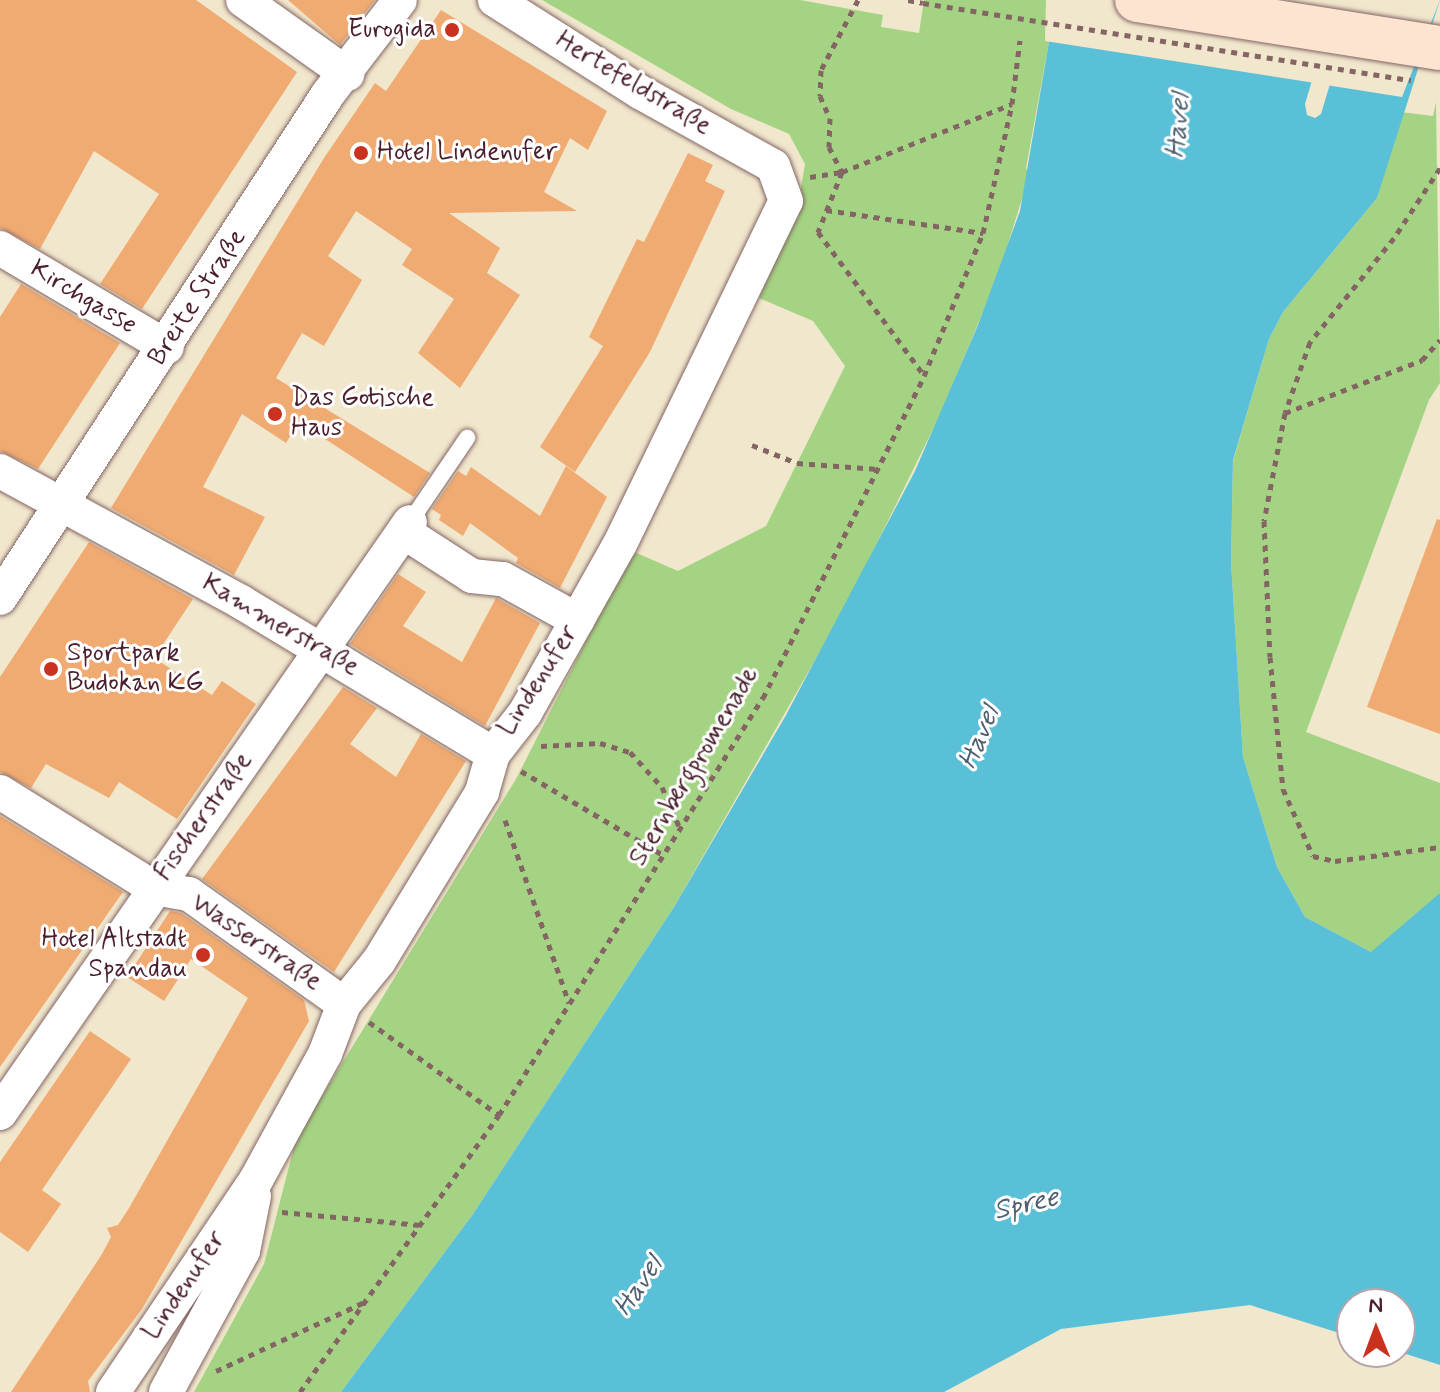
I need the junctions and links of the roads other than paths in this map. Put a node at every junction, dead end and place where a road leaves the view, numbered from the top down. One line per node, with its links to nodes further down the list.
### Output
1 (243, 0): 6 (street)
2 (400, 0): 6 (street, Breite Straße)
3 (495, 0): 7 (street, Hertefeldstraße)
4 (1137, 0): 5 (main road)
5 (1425, 58)
6 (347, 74): 9 (street, Breite Straße)
7 (780, 183): 15 (street, Lindenufer)
8 (0, 248): 9 (street, Kirchgasse)
9 (167, 347): 12 (street, Breite Straße)
10 (467, 438): 13 (lane)
11 (0, 471): 12 (street, Kammerstraße)
12 (65, 503): 14 (street, Breite Straße); 16 (street, Kammerstraße)
13 (407, 527): 15 (street); 16 (street, Fischerstraße)
14 (0, 598)
15 (577, 620): 17 (street, Lindenufer)
16 (322, 650): 17 (street, Kammerstraße); 19 (street, Fischerstraße)
17 (493, 754): 20 (street, Lindenufer)
18 (0, 792): 19 (street, Wasserstraße)
19 (154, 888): 20 (street, Wasserstraße); 21 (street, Fischerstraße)
20 (344, 1004): 22 (street, Lindenufer)
21 (0, 1113)
22 (254, 1195): 23 (street, Lindenufer); 24 (street, Lindenufer)
23 (113, 1392)
24 (166, 1392)

